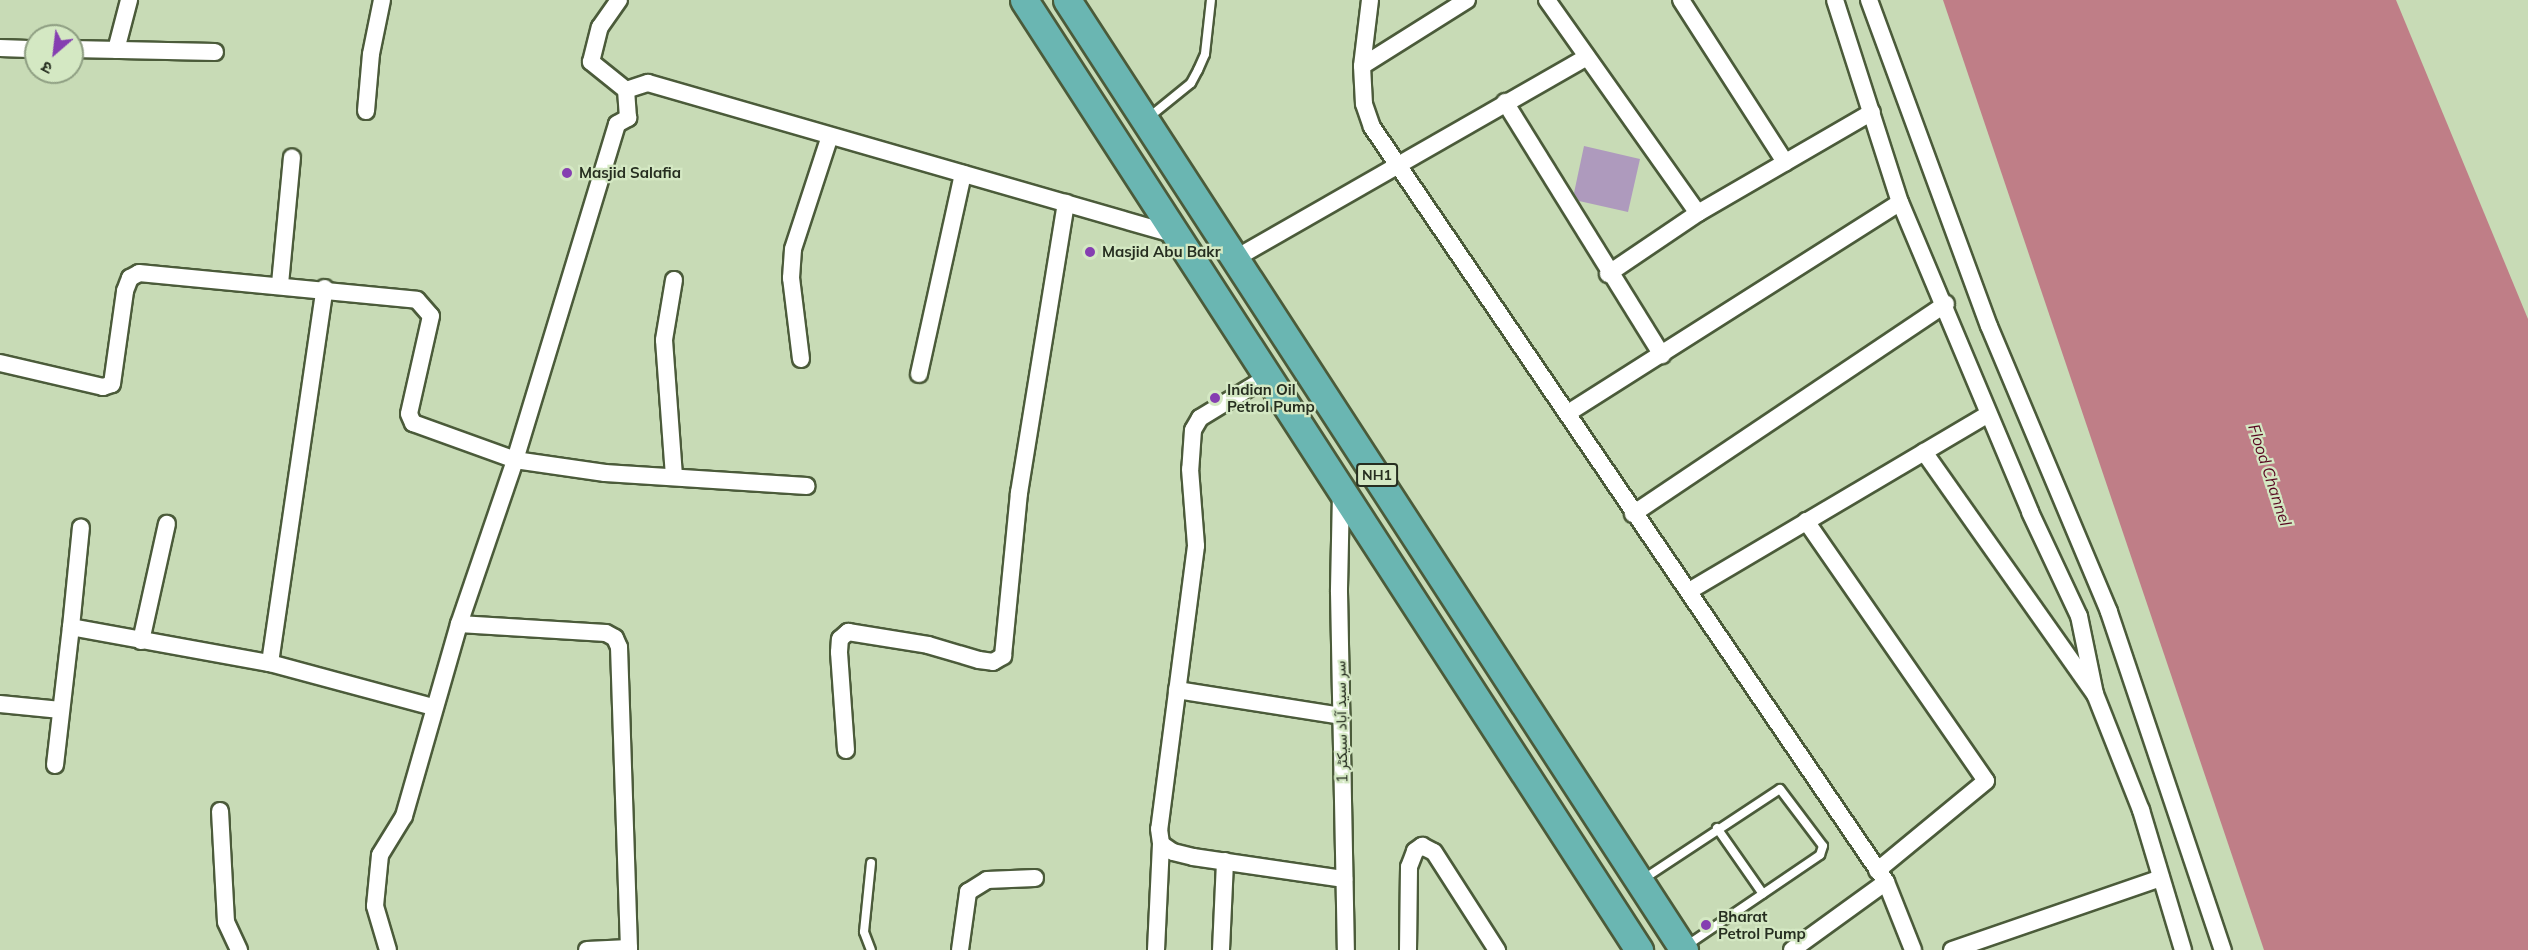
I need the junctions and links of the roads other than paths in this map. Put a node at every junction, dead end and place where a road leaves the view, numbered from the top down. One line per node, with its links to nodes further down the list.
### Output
1 (129, 0): 16 (street)
2 (382, 0): 22 (street)
3 (619, 0): 20 (street)
4 (1024, 0): 33 (highway, NH1)
5 (1067, 0): 24 (highway, NH1)
6 (1211, 0): 24 (lane)
7 (1370, 0): 19 (street)
8 (1467, 0): 19 (street)
9 (1547, 0): 18 (street)
10 (1681, 0): 27 (street)
11 (1835, 0): 23 (street)
12 (1869, 0): 97 (street)
13 (0, 48): 14 (street)
14 (24, 49)
15 (84, 49): 16 (street)
16 (116, 50): 17 (street)
17 (216, 52)
18 (1587, 57): 21 (street); 32 (street)
19 (1362, 66): 28 (street)
20 (626, 90): 25 (street); 48 (street)
21 (1505, 102): 28 (street); 35 (street)
22 (366, 111)
23 (1872, 112): 27 (street); 30 (street)
24 (1146, 120): 34 (highway, NH1)
25 (830, 136): 29 (street); 41 (street)
26 (292, 158): 37 (street)
27 (1785, 162): 32 (street)
28 (1396, 164): 34 (street); 45 (street)
29 (963, 174): 31 (street); 43 (street)
30 (1900, 201): 39 (street); 40 (street)
31 (1066, 203): 33 (street); 67 (street)
32 (1698, 213): 35 (street)
33 (1177, 235): 44 (highway, NH1)
34 (1236, 258): 78 (highway, NH1)
35 (1608, 274): 40 (street)
36 (674, 280): 49 (street)
37 (280, 284): 38 (street); 42 (street)
38 (325, 288): 48 (street); 60 (street)
39 (1946, 304): 46 (street); 52 (street)
40 (1662, 355): 45 (street)
41 (801, 359)
42 (0, 363)
43 (919, 374)
44 (1269, 375): 51 (highway, NH1); 61 (street)
45 (1568, 412): 52 (street)
46 (1988, 414): 47 (street); 62 (street)
47 (1924, 452): 53 (street); 62 (street)
48 (514, 460): 49 (street); 57 (street)
49 (674, 477): 50 (street)
50 (807, 486)
51 (1341, 493): 66 (street, سر سید آباد سیکٹر 1); 92 (highway, NH1)
52 (1633, 514): 56 (street)
53 (1806, 521): 56 (street); 74 (street)
54 (167, 524): 59 (street)
55 (81, 527): 58 (street)
56 (1689, 591): 74 (street)
57 (459, 624): 64 (street); 80 (street)
58 (71, 627): 59 (street); 65 (street)
59 (141, 641): 60 (street)
60 (270, 663): 64 (street)
61 (1177, 690): 66 (street); 71 (street)
62 (2095, 694): 76 (street)
63 (0, 704): 65 (street)
64 (434, 707): 83 (street)
65 (62, 710): 68 (street)
66 (1341, 716): 77 (street, سر سید آباد سیکٹر 1)
67 (846, 750)
68 (55, 765)
69 (220, 811): 82 (street)
70 (1717, 828): 78 (lane); 79 (lane); 79 (lane)
71 (1161, 844): 72 (street); 87 (street)
72 (1225, 861): 77 (street); 88 (street)
73 (871, 863): 85 (lane)
74 (1881, 877): 93 (street); 94 (street)
75 (1035, 878): 86 (street)
76 (2161, 878): 95 (street); 96 (street)
77 (1344, 879): 89 (street, سر سید آباد سیکٹر 1)
78 (1641, 880): 81 (highway, NH1)
79 (1763, 894): 81 (lane)
80 (629, 949): 84 (street)
81 (1684, 949)
82 (239, 950)
83 (388, 950)
84 (588, 950)
85 (871, 950)
86 (960, 950)
87 (1156, 950)
88 (1221, 950)
89 (1346, 950)
90 (1408, 950): 91 (street)
91 (1497, 950)
92 (1639, 950)
93 (1792, 950)
94 (1914, 950)
95 (1952, 950)
96 (2183, 950)
97 (2223, 950)

